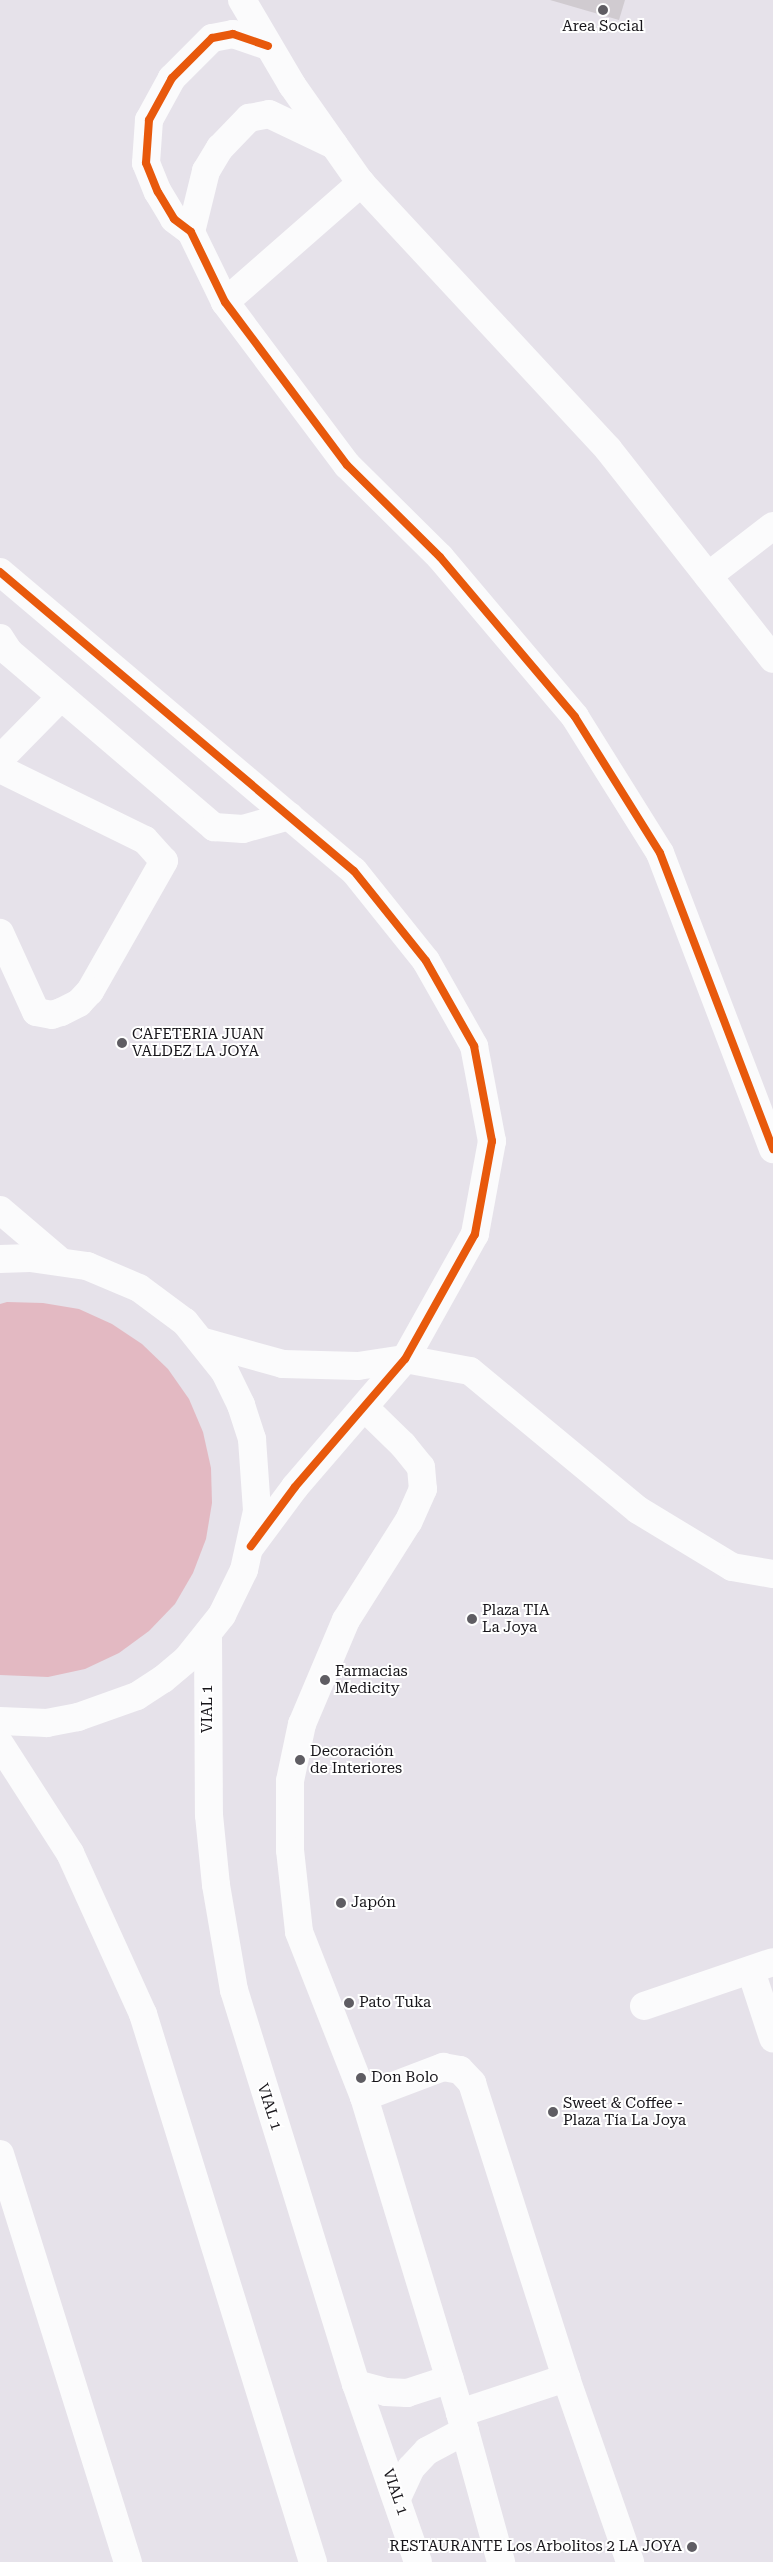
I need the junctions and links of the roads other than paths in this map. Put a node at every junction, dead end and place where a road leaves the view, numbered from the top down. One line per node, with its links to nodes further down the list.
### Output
1 (242, 0): 2 (street)
2 (268, 46): 3 (street); 5 (street)
3 (335, 146): 4 (street); 5 (street)
4 (361, 183): 6 (street); 9 (street)
5 (191, 232): 6 (street)
6 (225, 302): 17 (street)
7 (773, 526): 9 (street)
8 (0, 572): 15 (street)
9 (708, 576): 11 (street)
10 (0, 638): 12 (street)
11 (773, 659)
12 (61, 697): 13 (street); 15 (street)
13 (0, 760)
14 (0, 769): 16 (street)
15 (289, 816): 22 (street)
16 (0, 932)
17 (773, 1149)
18 (0, 1210): 20 (street)
19 (0, 1259): 20 (street)
20 (59, 1260): 21 (street)
21 (204, 1342): 22 (street); 24 (street)
22 (405, 1359): 23 (street); 25 (street)
23 (365, 1408): 24 (street); 32 (street)
24 (251, 1546): 26 (street)
25 (773, 1574)
26 (208, 1635): 27 (street); 36 (street, VIAL 1)
27 (0, 1722)
28 (0, 1744): 40 (street)
29 (762, 1967): 30 (street); 31 (street)
30 (644, 2006)
31 (773, 2038)
32 (364, 2097): 34 (street); 35 (street)
33 (0, 2154): 39 (street)
34 (566, 2378): 37 (street); 43 (street)
35 (450, 2379): 36 (street); 37 (street)
36 (356, 2384): 38 (street, VIAL 1)
37 (463, 2422): 38 (street); 42 (street)
38 (397, 2498): 41 (street, VIAL 1)
39 (128, 2562)
40 (313, 2562)
41 (418, 2562)
42 (501, 2562)
43 (630, 2562)

